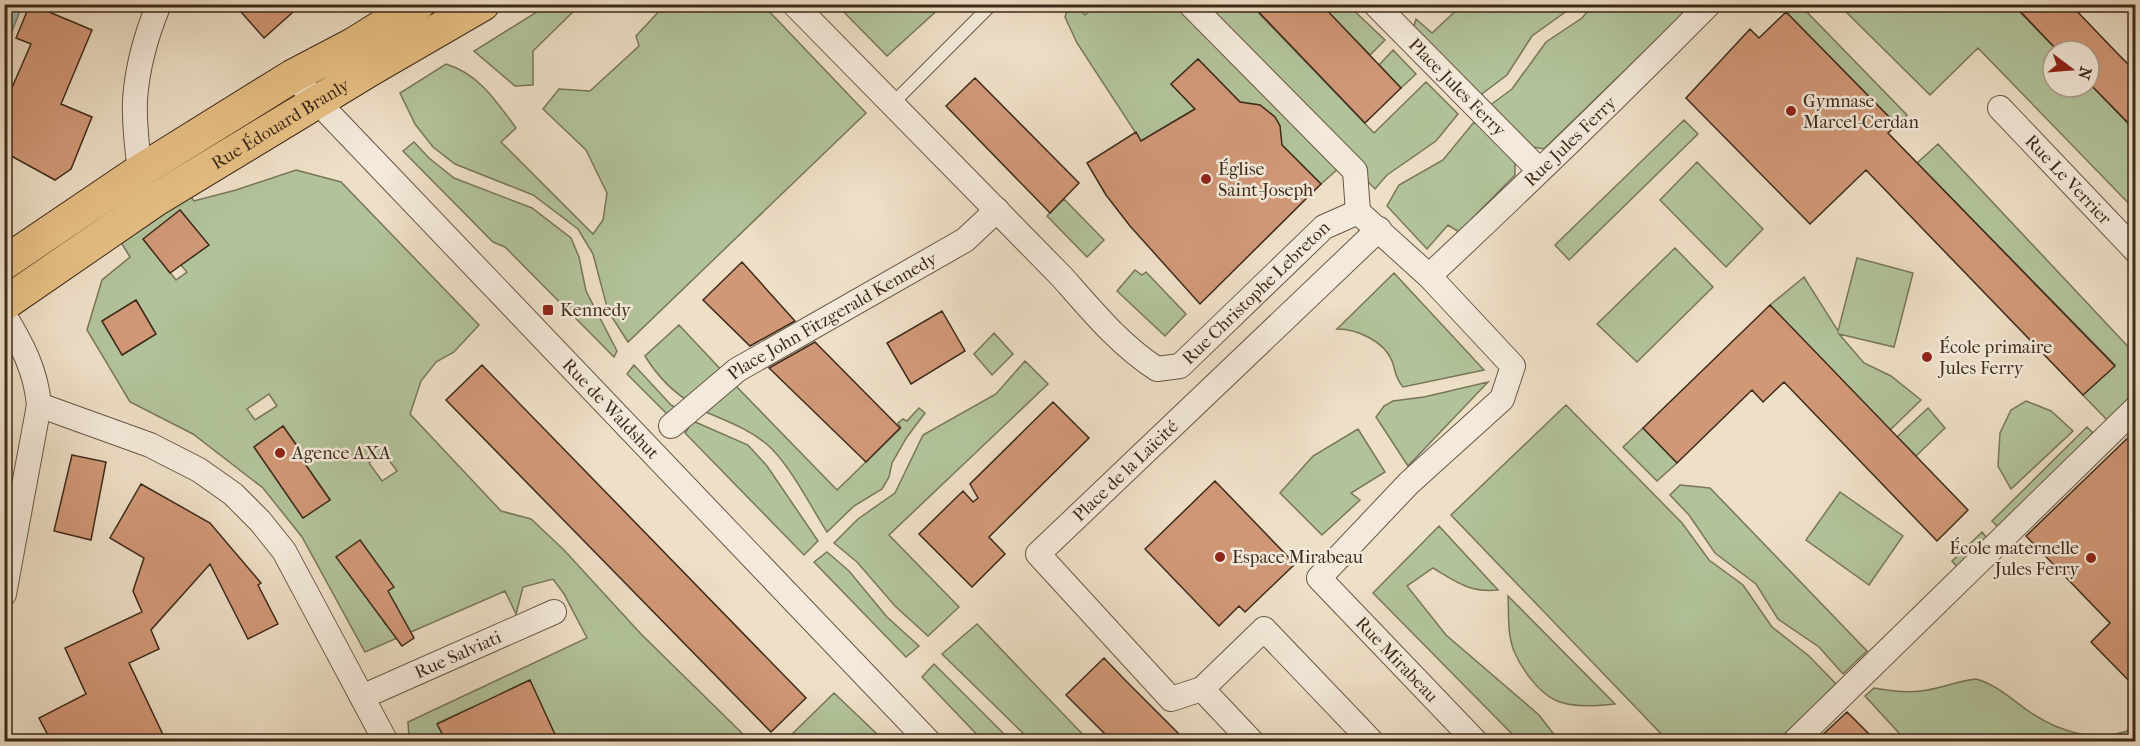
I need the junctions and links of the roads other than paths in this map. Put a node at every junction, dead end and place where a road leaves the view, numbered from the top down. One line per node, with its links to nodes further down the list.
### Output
1 (159, 4): 14 (street)
2 (418, 4): 9 (main road, Rue Édouard Branly)
3 (483, 4): 10 (main road, Rue Édouard Branly)
4 (794, 4): 11 (street, Rue Christophe Lebreton)
5 (992, 4): 11 (lane)
6 (1190, 4): 16 (street)
7 (1375, 4): 13 (street, Place Jules Ferry)
8 (1709, 4): 13 (street, Rue Jules Ferry)
9 (293, 76): 10 (street, Rue de Waldshut); 14 (main road, Rue Édouard Branly)
10 (317, 102): 21 (main road, Rue Édouard Branly); 31 (street, Rue de Waldshut)
11 (892, 104): 15 (street, Rue Christophe Lebreton)
12 (2000, 108): 18 (street, Rue Le Verrier)
13 (1539, 170): 20 (street, Rue Jules Ferry)
14 (140, 171): 19 (main road, Rue Édouard Branly)
15 (997, 210): 16 (street, Rue Christophe Lebreton); 25 (street, Place John Fitzgerald Kennedy)
16 (1358, 212): 17 (street)
17 (1378, 229): 20 (street); 28 (street, Place de la Laïcité)
18 (2136, 251)
19 (4, 263)
20 (1429, 276): 34 (street, Rue Mirabeau)
21 (4, 304)
22 (4, 315): 23 (street)
23 (39, 405): 26 (street); 29 (street)
24 (2136, 408): 35 (street)
25 (671, 426)
26 (4, 594)
27 (555, 612): 29 (street, Rue Salviati)
28 (1202, 689): 32 (street); 33 (street)
29 (362, 697): 30 (street)
30 (386, 741)
31 (929, 741)
32 (1252, 741)
33 (1372, 741)
34 (1476, 741)
35 (1794, 741)

